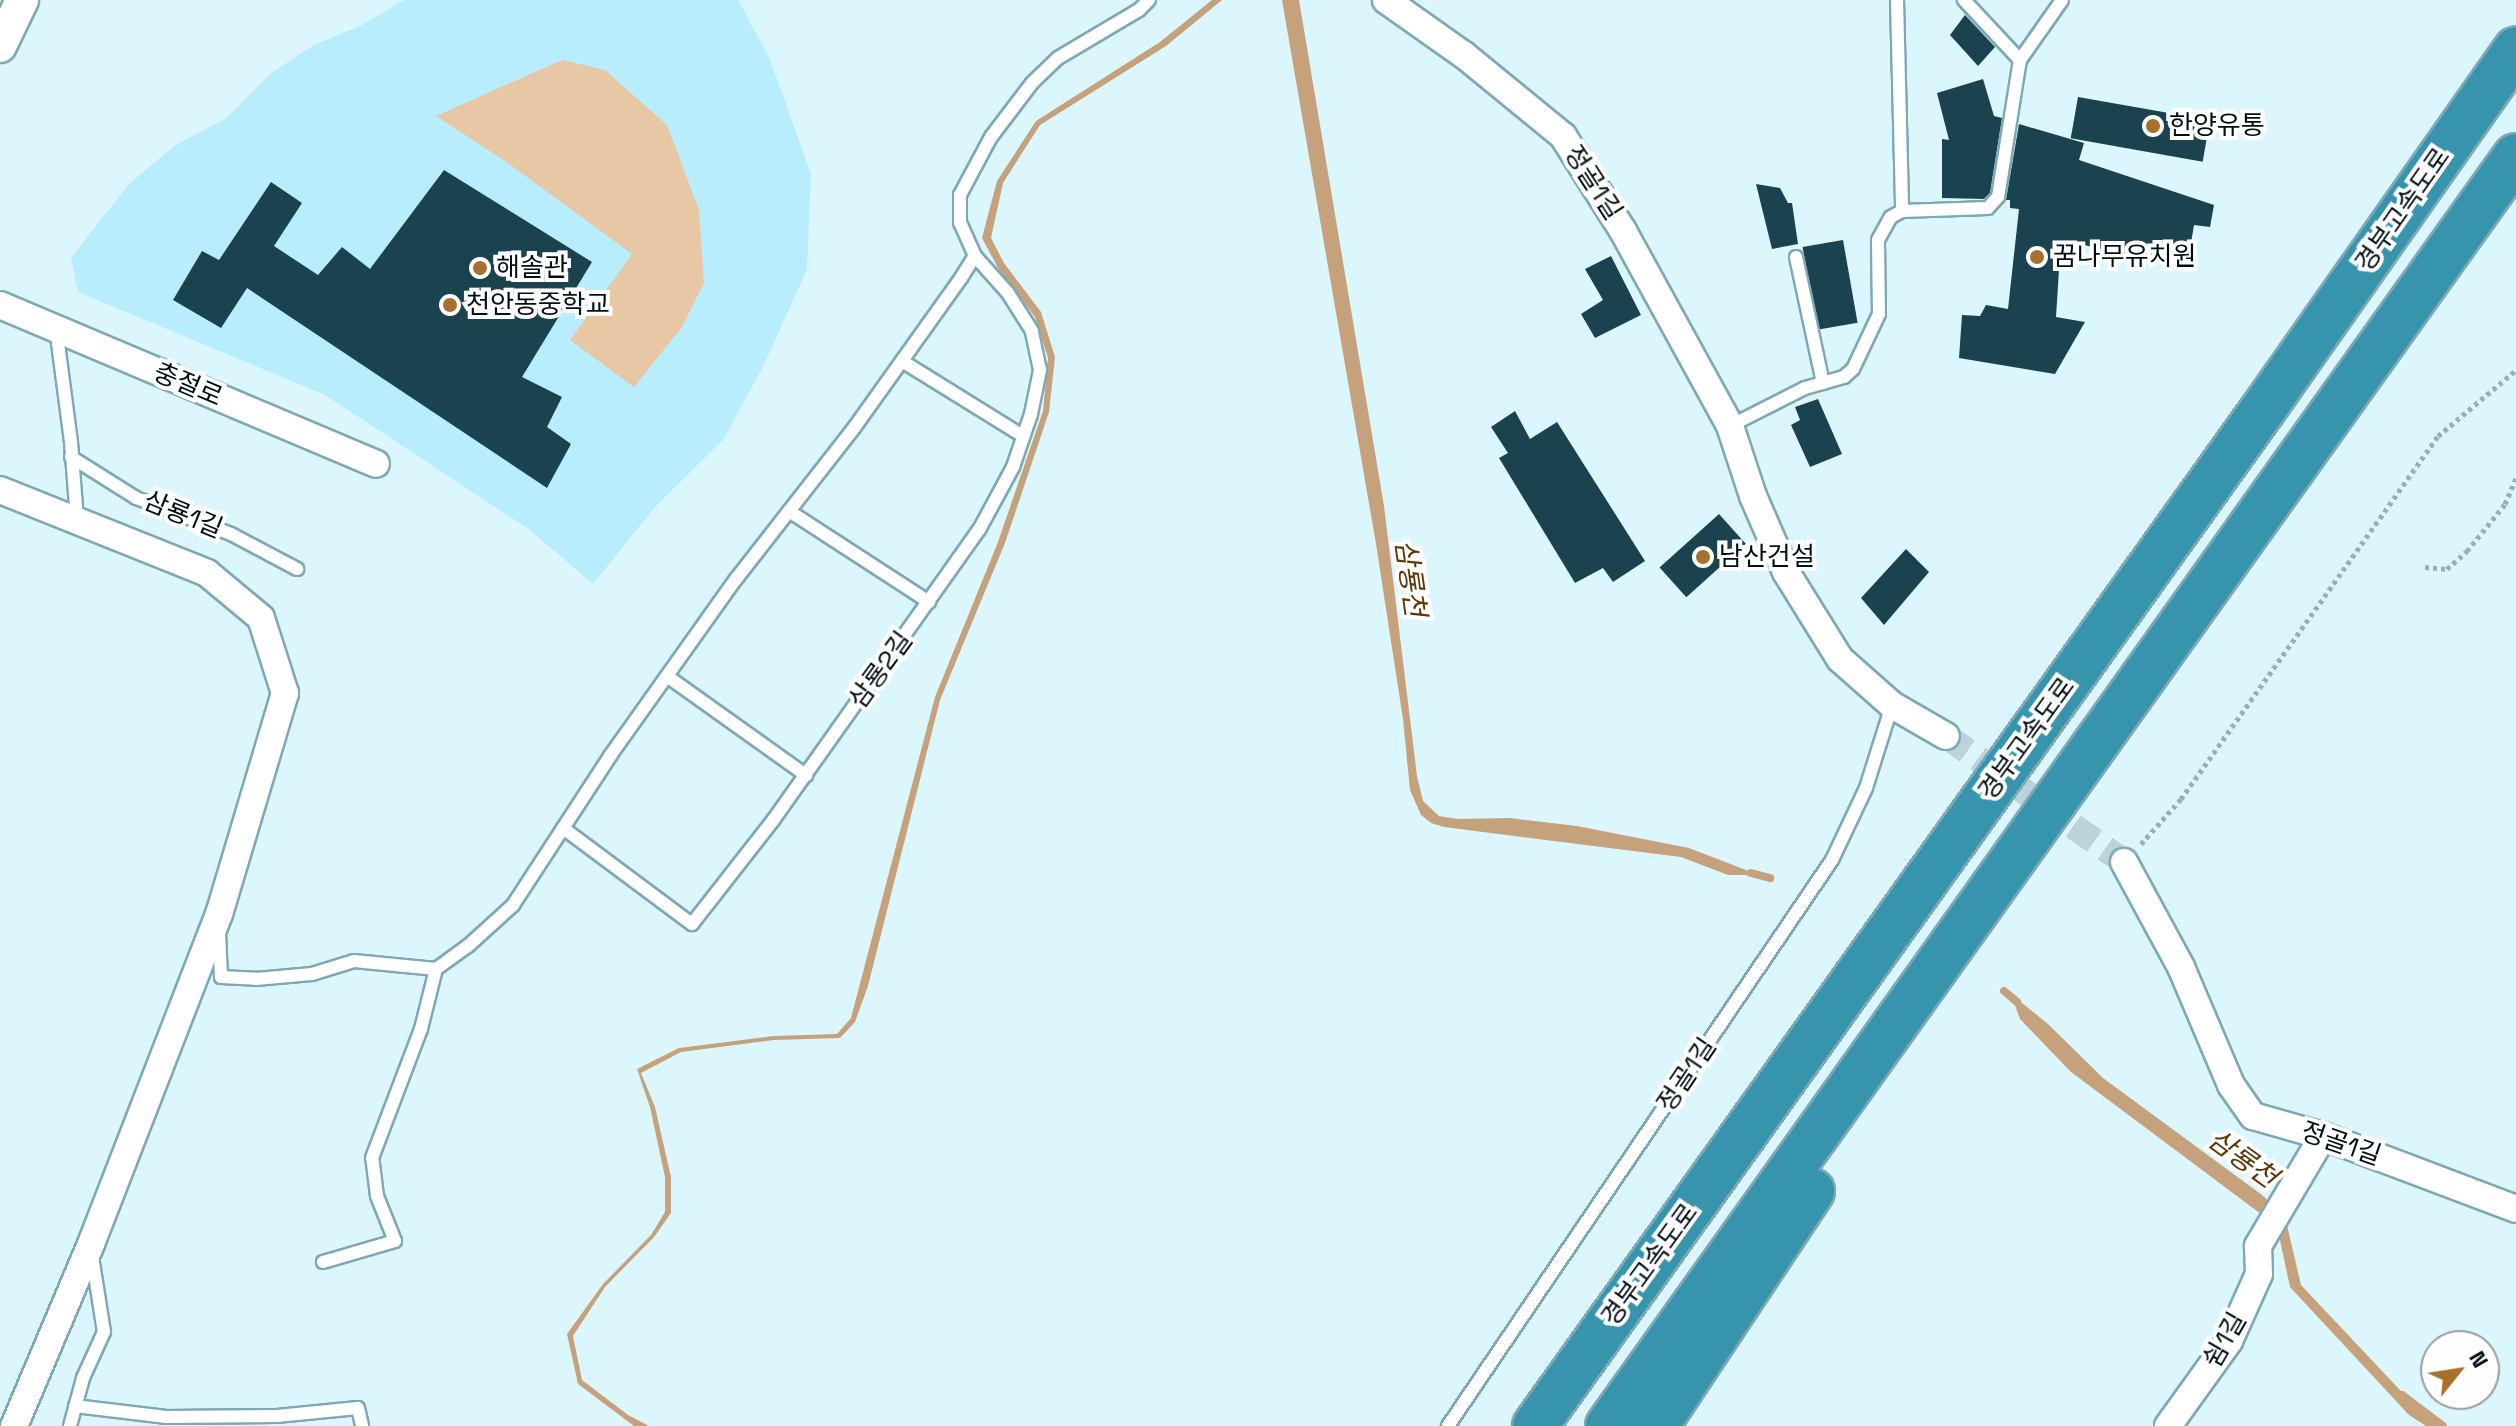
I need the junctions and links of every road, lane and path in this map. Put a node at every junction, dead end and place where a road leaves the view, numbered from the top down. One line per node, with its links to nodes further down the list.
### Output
1 (1149, 0): 10 (lane, 삼룡2길)
2 (1386, 0): 17 (street, 정골1길)
3 (1897, 0): 9 (lane)
4 (1964, 0): 7 (lane)
5 (2062, 0): 7 (lane)
6 (2516, 49): 46 (highway, 경부고속도로)
7 (2020, 60): 9 (lane)
8 (2516, 156): 18 (highway)
9 (1902, 211): 16 (lane)
10 (975, 256): 14 (lane); 19 (lane, 삼룡2길)
11 (1796, 257): 16 (lane)
12 (0, 305): 13 (street, 충절로)
13 (56, 328): 20 (lane); 21 (street, 충절로)
14 (902, 361): 19 (lane); 24 (lane)
15 (2516, 370): 34 (path)
16 (1823, 383): 17 (lane)
17 (1730, 426): 30 (street, 정골1길)
18 (2321, 430): 47 (highway); 48 (highway)
19 (1023, 436): 28 (lane, 삼룡2길)
20 (71, 457): 25 (lane); 27 (lane, 삼룡1길)
21 (376, 464)
22 (2516, 478): 26 (path)
23 (0, 490): 25 (street)
24 (789, 511): 28 (lane); 29 (lane)
25 (77, 522): 35 (street)
26 (2425, 567)
27 (297, 569)
28 (929, 602): 32 (lane, 삼룡2길)
29 (667, 676): 32 (lane); 33 (lane)
30 (1892, 705): 31 (street, 정골1길); 45 (lane, 정골1길)
31 (1946, 736)
32 (806, 775): 33 (lane, 삼룡2길)
33 (563, 828): 36 (lane)
34 (2124, 862): 37 (street, 정골1길)
35 (219, 914): 36 (lane); 39 (street)
36 (436, 969): 40 (lane)
37 (2323, 1136): 38 (street, 정골1길); 49 (street, 쉼1길)
38 (2516, 1209)
39 (91, 1244): 41 (lane); 42 (street)
40 (323, 1262)
41 (75, 1406): 43 (lane); 44 (lane)
42 (14, 1426)
43 (70, 1426)
44 (362, 1426)
45 (1448, 1426)
46 (1535, 1426)
47 (1608, 1426)
48 (1656, 1426)
49 (2168, 1426)

